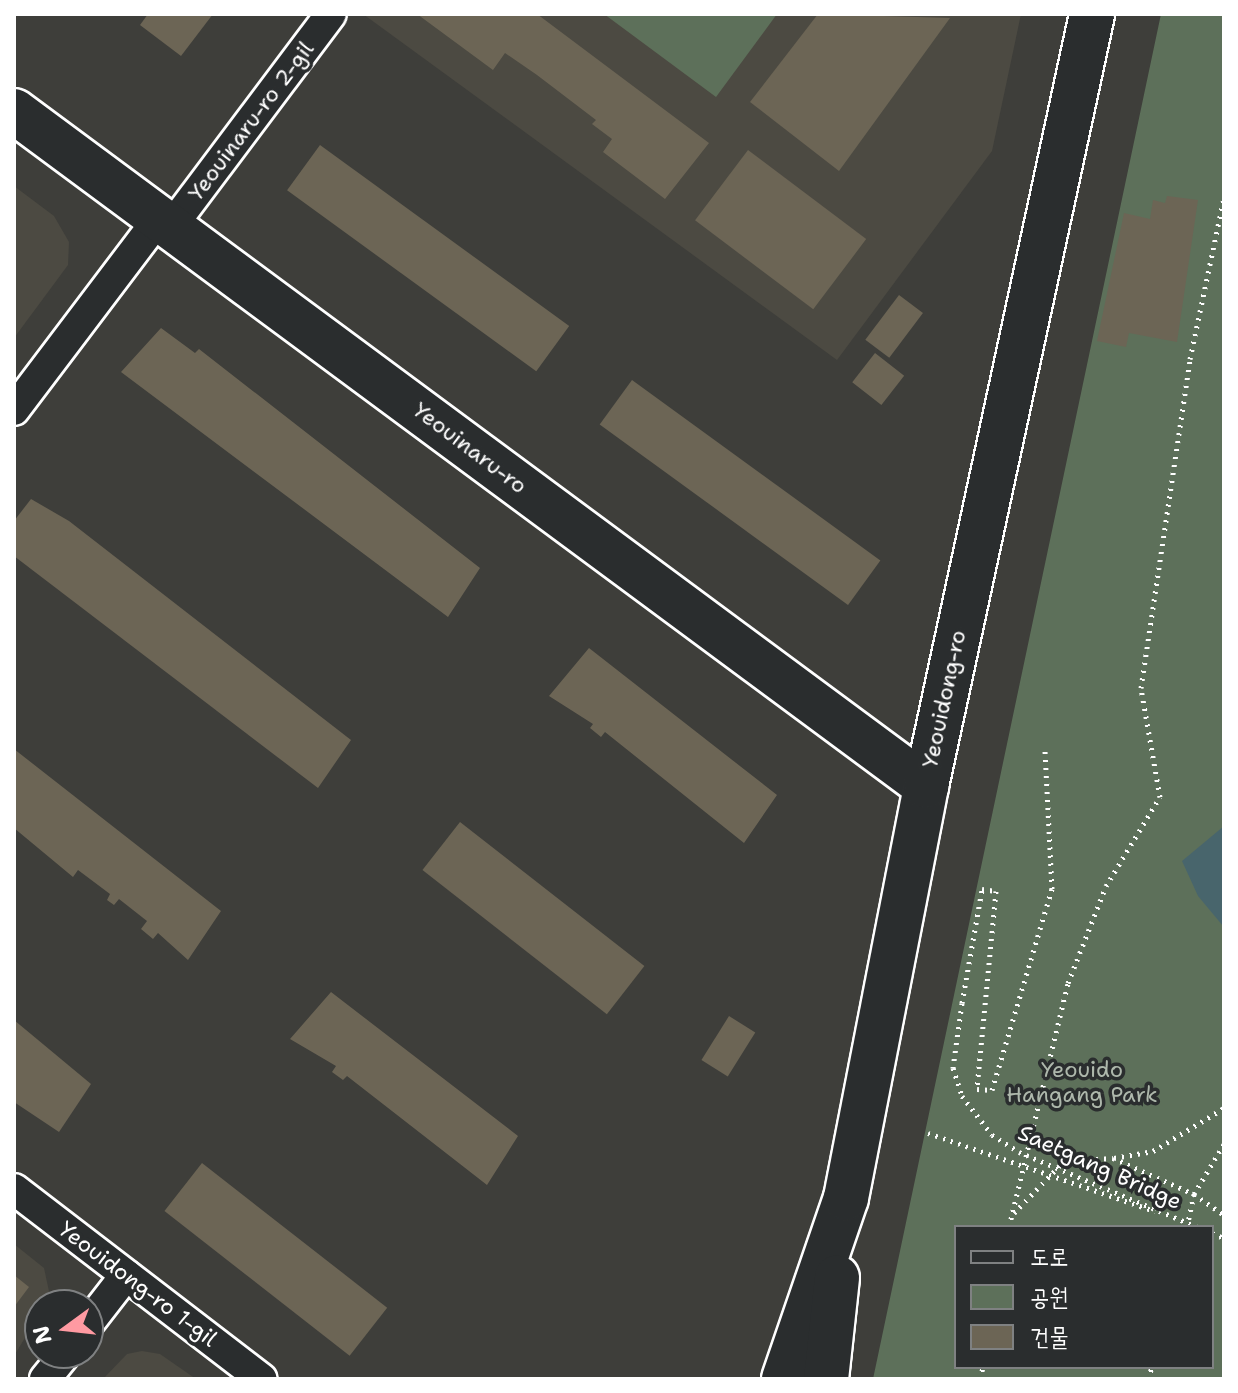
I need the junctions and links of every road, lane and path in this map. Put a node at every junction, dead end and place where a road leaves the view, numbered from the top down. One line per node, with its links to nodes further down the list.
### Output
1 (331, 14): 5 (street, Yeouinaru-ro 2-gil)
2 (1092, 14): 8 (main road, Yeouidong-ro)
3 (14, 111): 5 (main road, Yeouinaru-ro)
4 (1224, 198): 18 (path)
5 (165, 223): 6 (street, Yeouinaru-ro 2-gil); 8 (main road, Yeouinaru-ro)
6 (14, 410)
7 (1045, 750): 16 (path, Saetgang Bridge, bridge)
8 (926, 786): 15 (main road, Yeouidong-ro)
9 (1224, 1108): 12 (path)
10 (928, 1133): 16 (path, bridge)
11 (1224, 1144): 14 (path)
12 (1113, 1158): 14 (path); 18 (path)
13 (14, 1189): 22 (street, Yeouidong-ro 1-gil)
14 (1194, 1194): 17 (path); 20 (path)
15 (846, 1198): 25 (main road, Yeouidong-ro); 26 (main road)
16 (1164, 1213): 21 (path, Saetgang Bridge, bridge)
17 (1224, 1215)
18 (1011, 1216): 19 (path)
19 (1009, 1225)
20 (1187, 1225)
21 (1192, 1225)
22 (126, 1275): 23 (street); 24 (street, Yeouidong-ro 1-gil)
23 (104, 1303)
24 (262, 1379)
25 (784, 1379)
26 (826, 1379)

